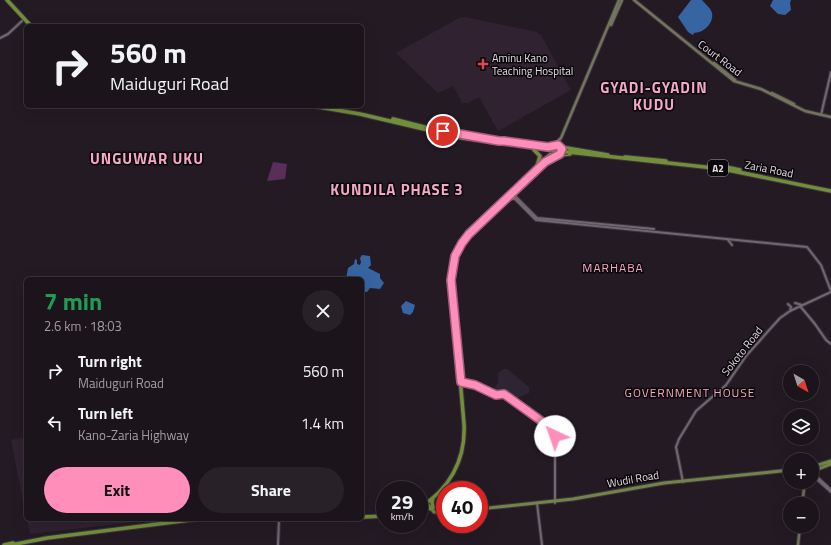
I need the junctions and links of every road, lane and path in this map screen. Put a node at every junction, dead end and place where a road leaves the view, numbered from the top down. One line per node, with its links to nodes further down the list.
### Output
1 (5, 0): 4 (highway); 6 (highway)
2 (621, 0): 13 (main road)
3 (635, 0): 11 (main road, Court Road)
4 (22, 21): 5 (highway); 7 (street)
5 (26, 24)
6 (29, 24)
7 (0, 38)
8 (831, 72): 11 (street)
9 (325, 108): 14 (highway, A2)
10 (341, 108): 14 (highway, A2)
11 (821, 114): 12 (main road, Court Road)
12 (831, 116)
13 (562, 138): 15 (main road); 16 (main road)
14 (500, 142): 15 (highway, A2); 17 (highway, A2); 20 (highway, A2, bridge)
15 (554, 145): 16 (highway, Zaria Road); 18 (highway)
16 (561, 147): 19 (highway); 20 (highway, Zaria Road / A2)
17 (534, 150): 18 (highway, A2); 21 (highway)
18 (552, 152): 19 (highway); 21 (highway)
19 (558, 155): 20 (highway, Zaria Road / A2); 23 (highway)
20 (606, 156): 22 (highway, Zaria Road / A2)
21 (537, 166): 23 (highway)
22 (831, 190)
23 (511, 194): 24 (street); 25 (street); 35 (highway); 35 (highway)
24 (654, 229)
25 (726, 239): 26 (street); 26 (street)
26 (740, 240): 27 (street)
27 (830, 288): 28 (street); 29 (street)
28 (831, 291): 29 (street, Sokoto Road)
29 (826, 293): 32 (street, Sokoto Road)
30 (795, 303): 32 (street)
31 (788, 304): 33 (street)
32 (800, 306): 33 (street, Sokoto Road); 34 (street)
33 (790, 311): 40 (street, Sokoto Road)
34 (831, 344)
35 (460, 382): 42 (highway); 43 (highway); 45 (street)
36 (831, 463): 37 (main road)
37 (819, 468)
38 (783, 472): 40 (main road, Wudil Road)
39 (819, 478): 41 (street)
40 (683, 482): 45 (main road, Wudil Road)
41 (831, 491)
42 (434, 498): 44 (highway); 49 (highway)
43 (428, 501)
44 (428, 501)
45 (555, 502): 47 (main road, Wudil Road)
46 (428, 503): 49 (main road)
47 (537, 504): 50 (main road, Wudil Road); 62 (street)
48 (428, 507): 49 (highway)
49 (432, 509): 51 (main road)
50 (488, 509)
51 (436, 512)
52 (376, 517): 53 (highway)
53 (364, 518)
54 (171, 521): 57 (highway)
55 (181, 521): 57 (highway)
56 (279, 521): 61 (street)
57 (146, 525): 59 (highway); 60 (highway)
58 (800, 533): 63 (main road)
59 (4, 545)
60 (11, 545)
61 (278, 545)
62 (542, 545)
63 (799, 545)

